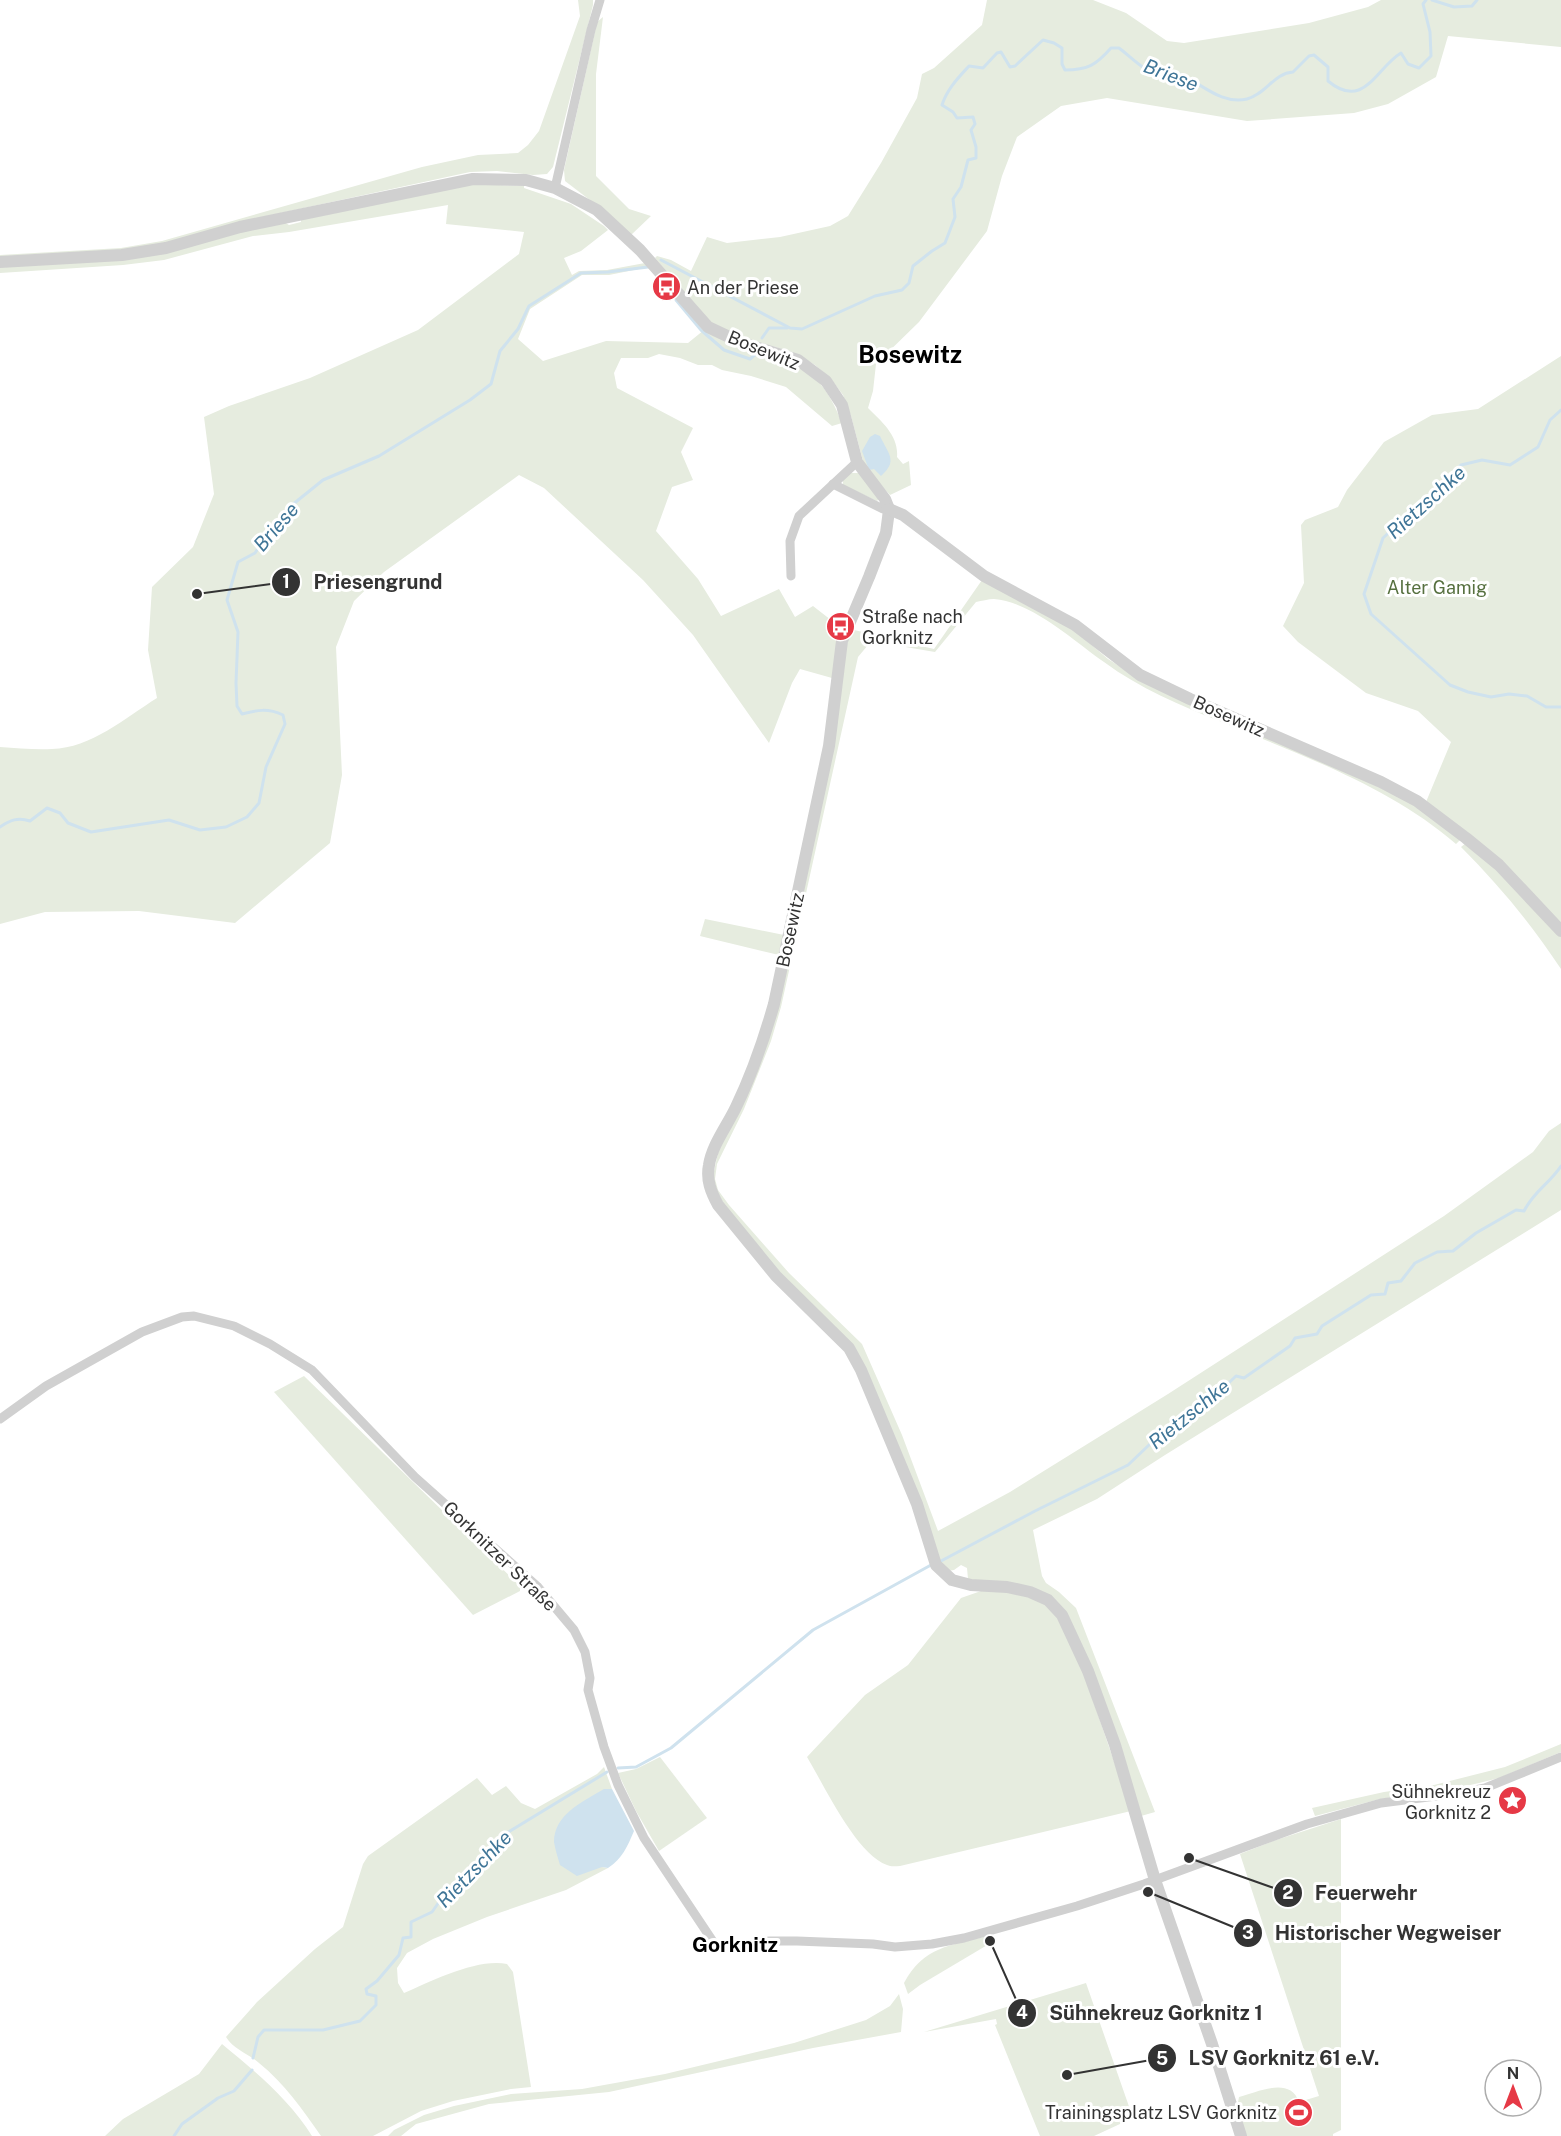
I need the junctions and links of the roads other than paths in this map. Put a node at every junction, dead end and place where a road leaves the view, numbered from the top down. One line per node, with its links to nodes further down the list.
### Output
1 (600, 0): 2 (street)
2 (555, 188): 3 (street, Bosewitz); 4 (street, Bosewitz)
3 (0, 262)
4 (857, 462): 5 (street); 6 (street, Bosewitz)
5 (833, 484): 6 (street, Bosewitz); 7 (street)
6 (889, 509): 8 (street, Bosewitz); 11 (street, Bosewitz)
7 (791, 576)
8 (1561, 931)
9 (0, 1419): 11 (street, Gorknitzer Straße)
10 (1561, 1757): 11 (street, Gorknitzer Straße)
11 (1155, 1880): 12 (street)
12 (1241, 2136)

